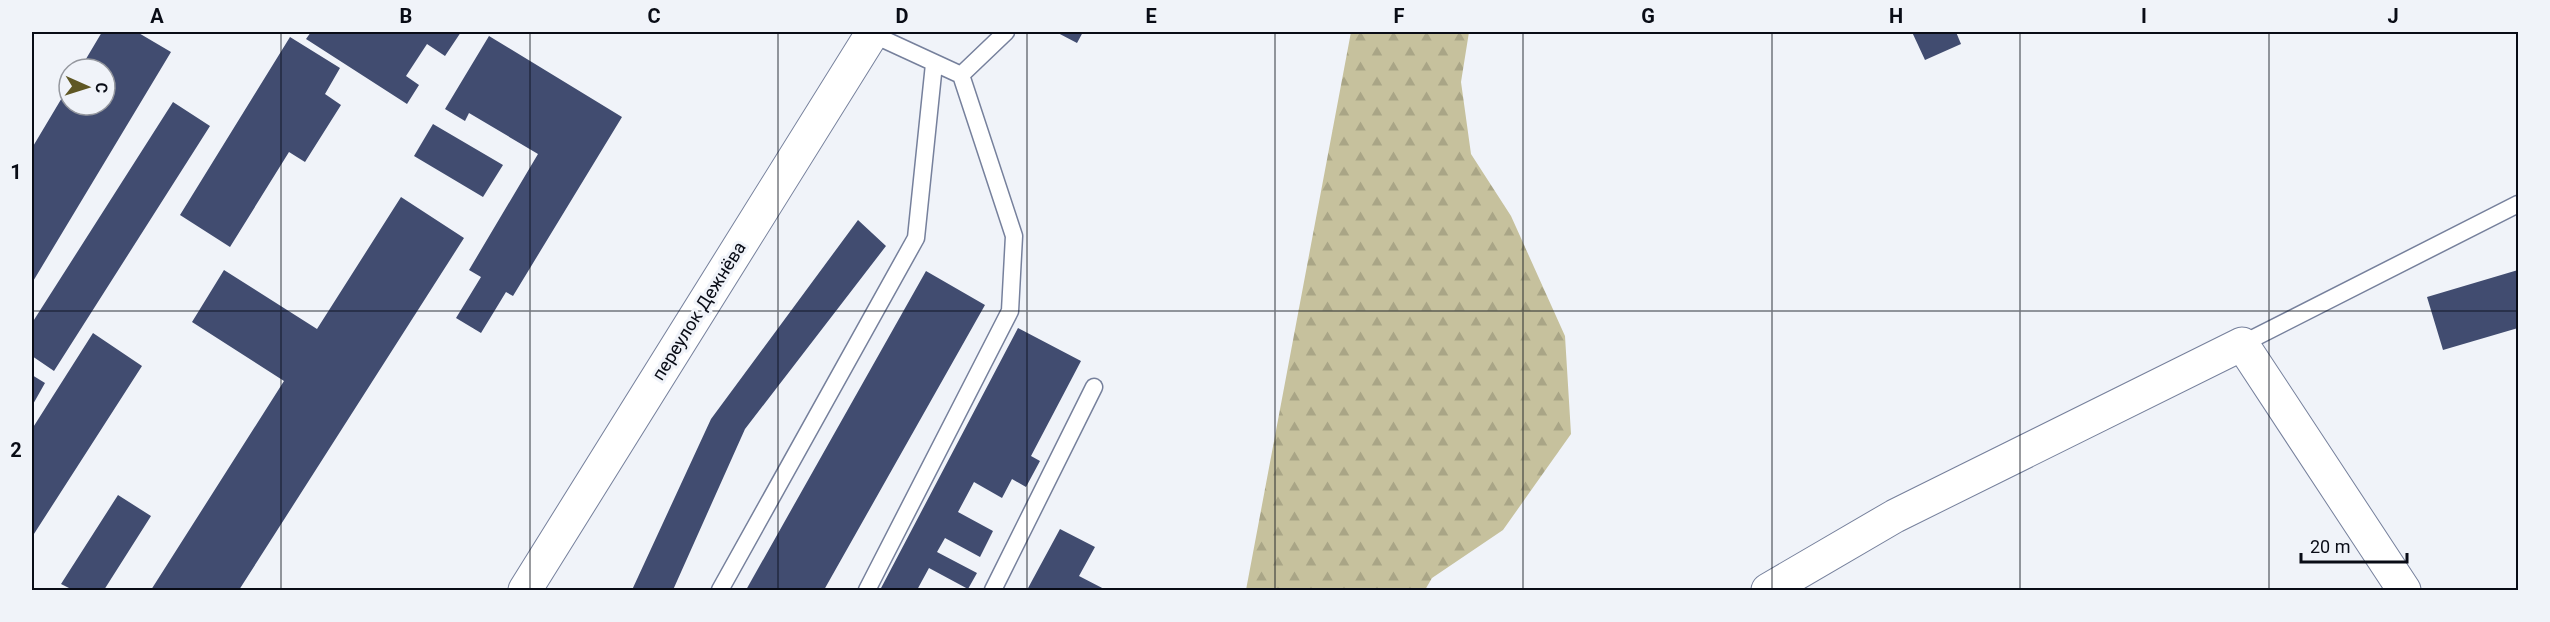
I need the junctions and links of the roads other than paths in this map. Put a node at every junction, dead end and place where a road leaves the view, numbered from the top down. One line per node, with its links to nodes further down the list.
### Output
1 (1006, 32): 4 (lane)
2 (873, 33): 3 (lane); 8 (street, переулок Дежнёва)
3 (934, 64): 4 (lane); 9 (lane)
4 (961, 75): 10 (lane)
5 (2518, 204): 6 (lane)
6 (2242, 344): 12 (street); 13 (street)
7 (1094, 387): 11 (lane)
8 (525, 591)
9 (720, 591)
10 (867, 591)
11 (993, 591)
12 (1768, 591)
13 (2404, 591)

